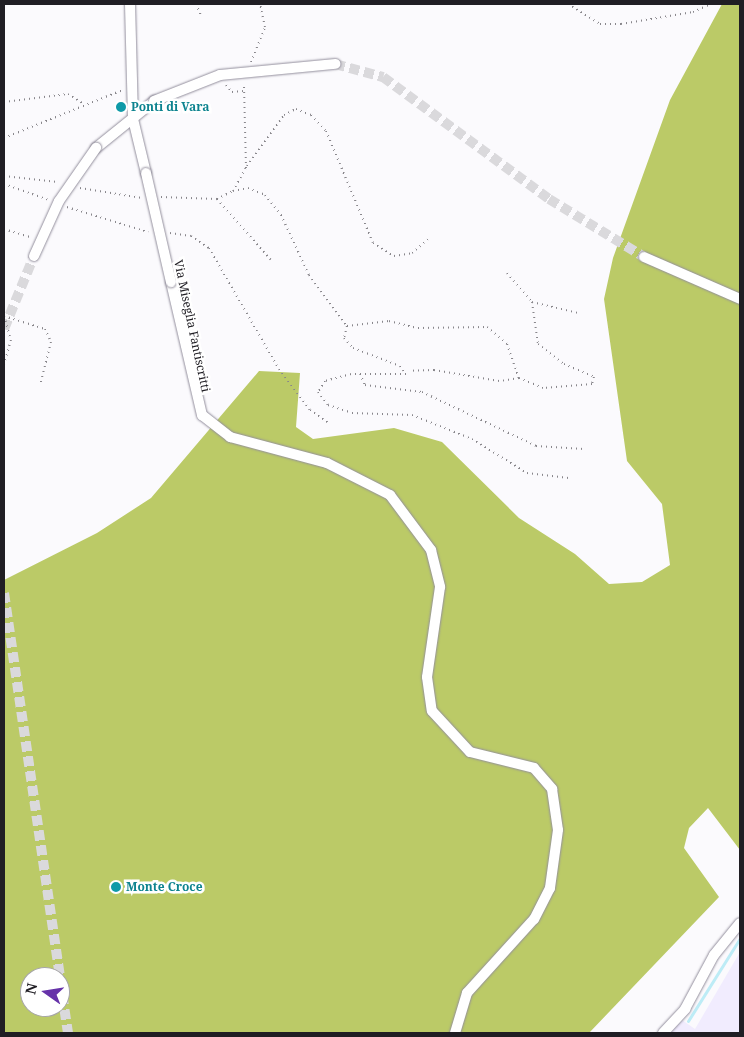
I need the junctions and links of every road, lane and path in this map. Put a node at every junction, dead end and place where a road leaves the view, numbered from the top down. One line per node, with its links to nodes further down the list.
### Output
1 (130, 4): 10 (street, Via Miseglia Fantiscritti)
2 (196, 4): 6 (path)
3 (260, 4): 8 (path)
4 (568, 4): 5 (path)
5 (711, 4)
6 (201, 16)
7 (334, 64): 13 (street, bridge)
8 (249, 66)
9 (247, 74): 15 (path)
10 (134, 86): 12 (path); 13 (street, Via Miseglia Fantiscritti)
11 (4, 102): 12 (path)
12 (84, 104): 14 (path)
13 (134, 119): 29 (street, bridge); 49 (street, Via Miseglia Fantiscritti, bridge)
14 (4, 138)
15 (246, 168): 20 (path); 30 (path)
16 (4, 176): 17 (path)
17 (61, 183)
18 (4, 184): 24 (path)
19 (74, 186): 22 (path)
20 (233, 191): 23 (path); 39 (path)
21 (158, 197): 23 (path)
22 (150, 198)
23 (217, 199): 33 (path)
24 (53, 201)
25 (62, 206): 28 (path)
26 (4, 229): 29 (path)
27 (163, 233): 45 (path)
28 (154, 234)
29 (43, 235): 31 (street, bridge)
30 (428, 239)
31 (34, 256)
32 (644, 257): 35 (street)
33 (271, 260)
34 (507, 273): 36 (path)
35 (740, 299)
36 (532, 302): 37 (path); 43 (path)
37 (578, 313)
38 (4, 316): 40 (path); 44 (path)
39 (347, 326): 42 (path); 43 (path)
40 (4, 364)
41 (409, 371): 43 (path)
42 (360, 374): 46 (path); 47 (path)
43 (519, 378)
44 (40, 385)
45 (330, 424)
46 (584, 450)
47 (569, 478)
48 (740, 923): 50 (street)
49 (455, 1033)
50 (663, 1033)

